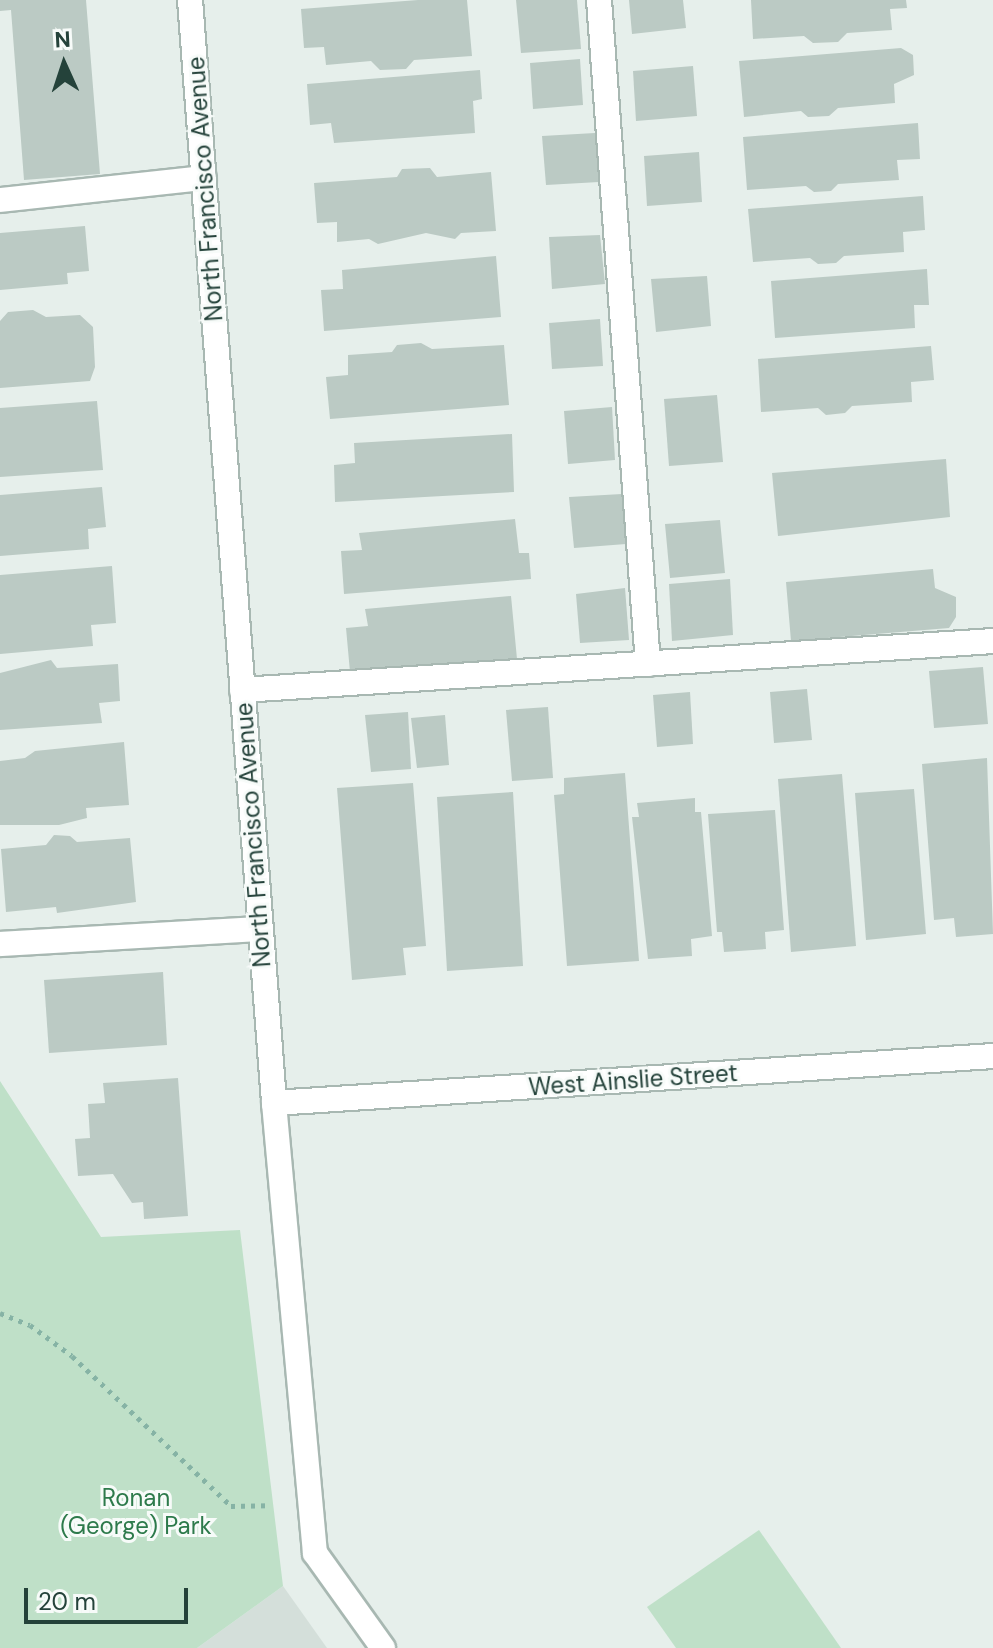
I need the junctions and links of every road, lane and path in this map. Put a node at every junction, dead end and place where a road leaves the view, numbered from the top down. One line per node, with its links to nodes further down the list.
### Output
1 (190, 0): 3 (street, North Francisco Avenue)
2 (599, 0): 6 (street)
3 (204, 178): 4 (street); 7 (street, North Francisco Avenue)
4 (0, 200)
5 (993, 641): 6 (street)
6 (648, 664): 7 (street)
7 (242, 690): 8 (street, North Francisco Avenue)
8 (260, 929): 9 (street); 11 (street, North Francisco Avenue)
9 (0, 944)
10 (993, 1056): 11 (street, West Ainslie Street)
11 (274, 1103): 13 (street, North Francisco Avenue)
12 (0, 1313): 13 (path)
13 (311, 1505): 14 (street, North Francisco Avenue)
14 (383, 1648)

